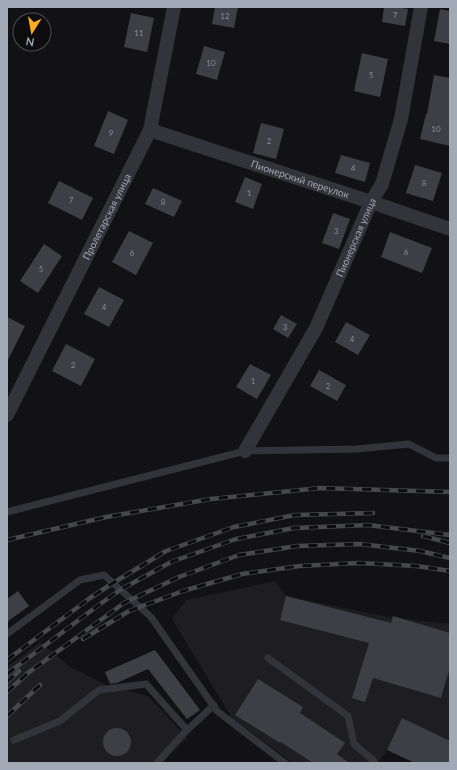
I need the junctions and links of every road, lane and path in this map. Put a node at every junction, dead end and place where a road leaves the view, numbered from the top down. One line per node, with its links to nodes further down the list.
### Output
1 (174, 7): 3 (street, Пролетарская улица)
2 (421, 7): 4 (street, Пионерская улица)
3 (150, 130): 4 (street, Пионерский переулок); 6 (street, Пролетарская улица)
4 (371, 202): 5 (street, Пионерский переулок); 7 (street, Пионерская улица)
5 (450, 229)
6 (7, 415)
7 (245, 451): 8 (lane); 9 (lane)
8 (450, 458)
9 (7, 512)
10 (7, 634): 12 (lane)
11 (268, 658): 17 (lane)
12 (214, 705): 13 (lane); 16 (lane)
13 (187, 730): 14 (lane); 15 (lane)
14 (14, 740)
15 (157, 763)
16 (285, 763)
17 (373, 763)

